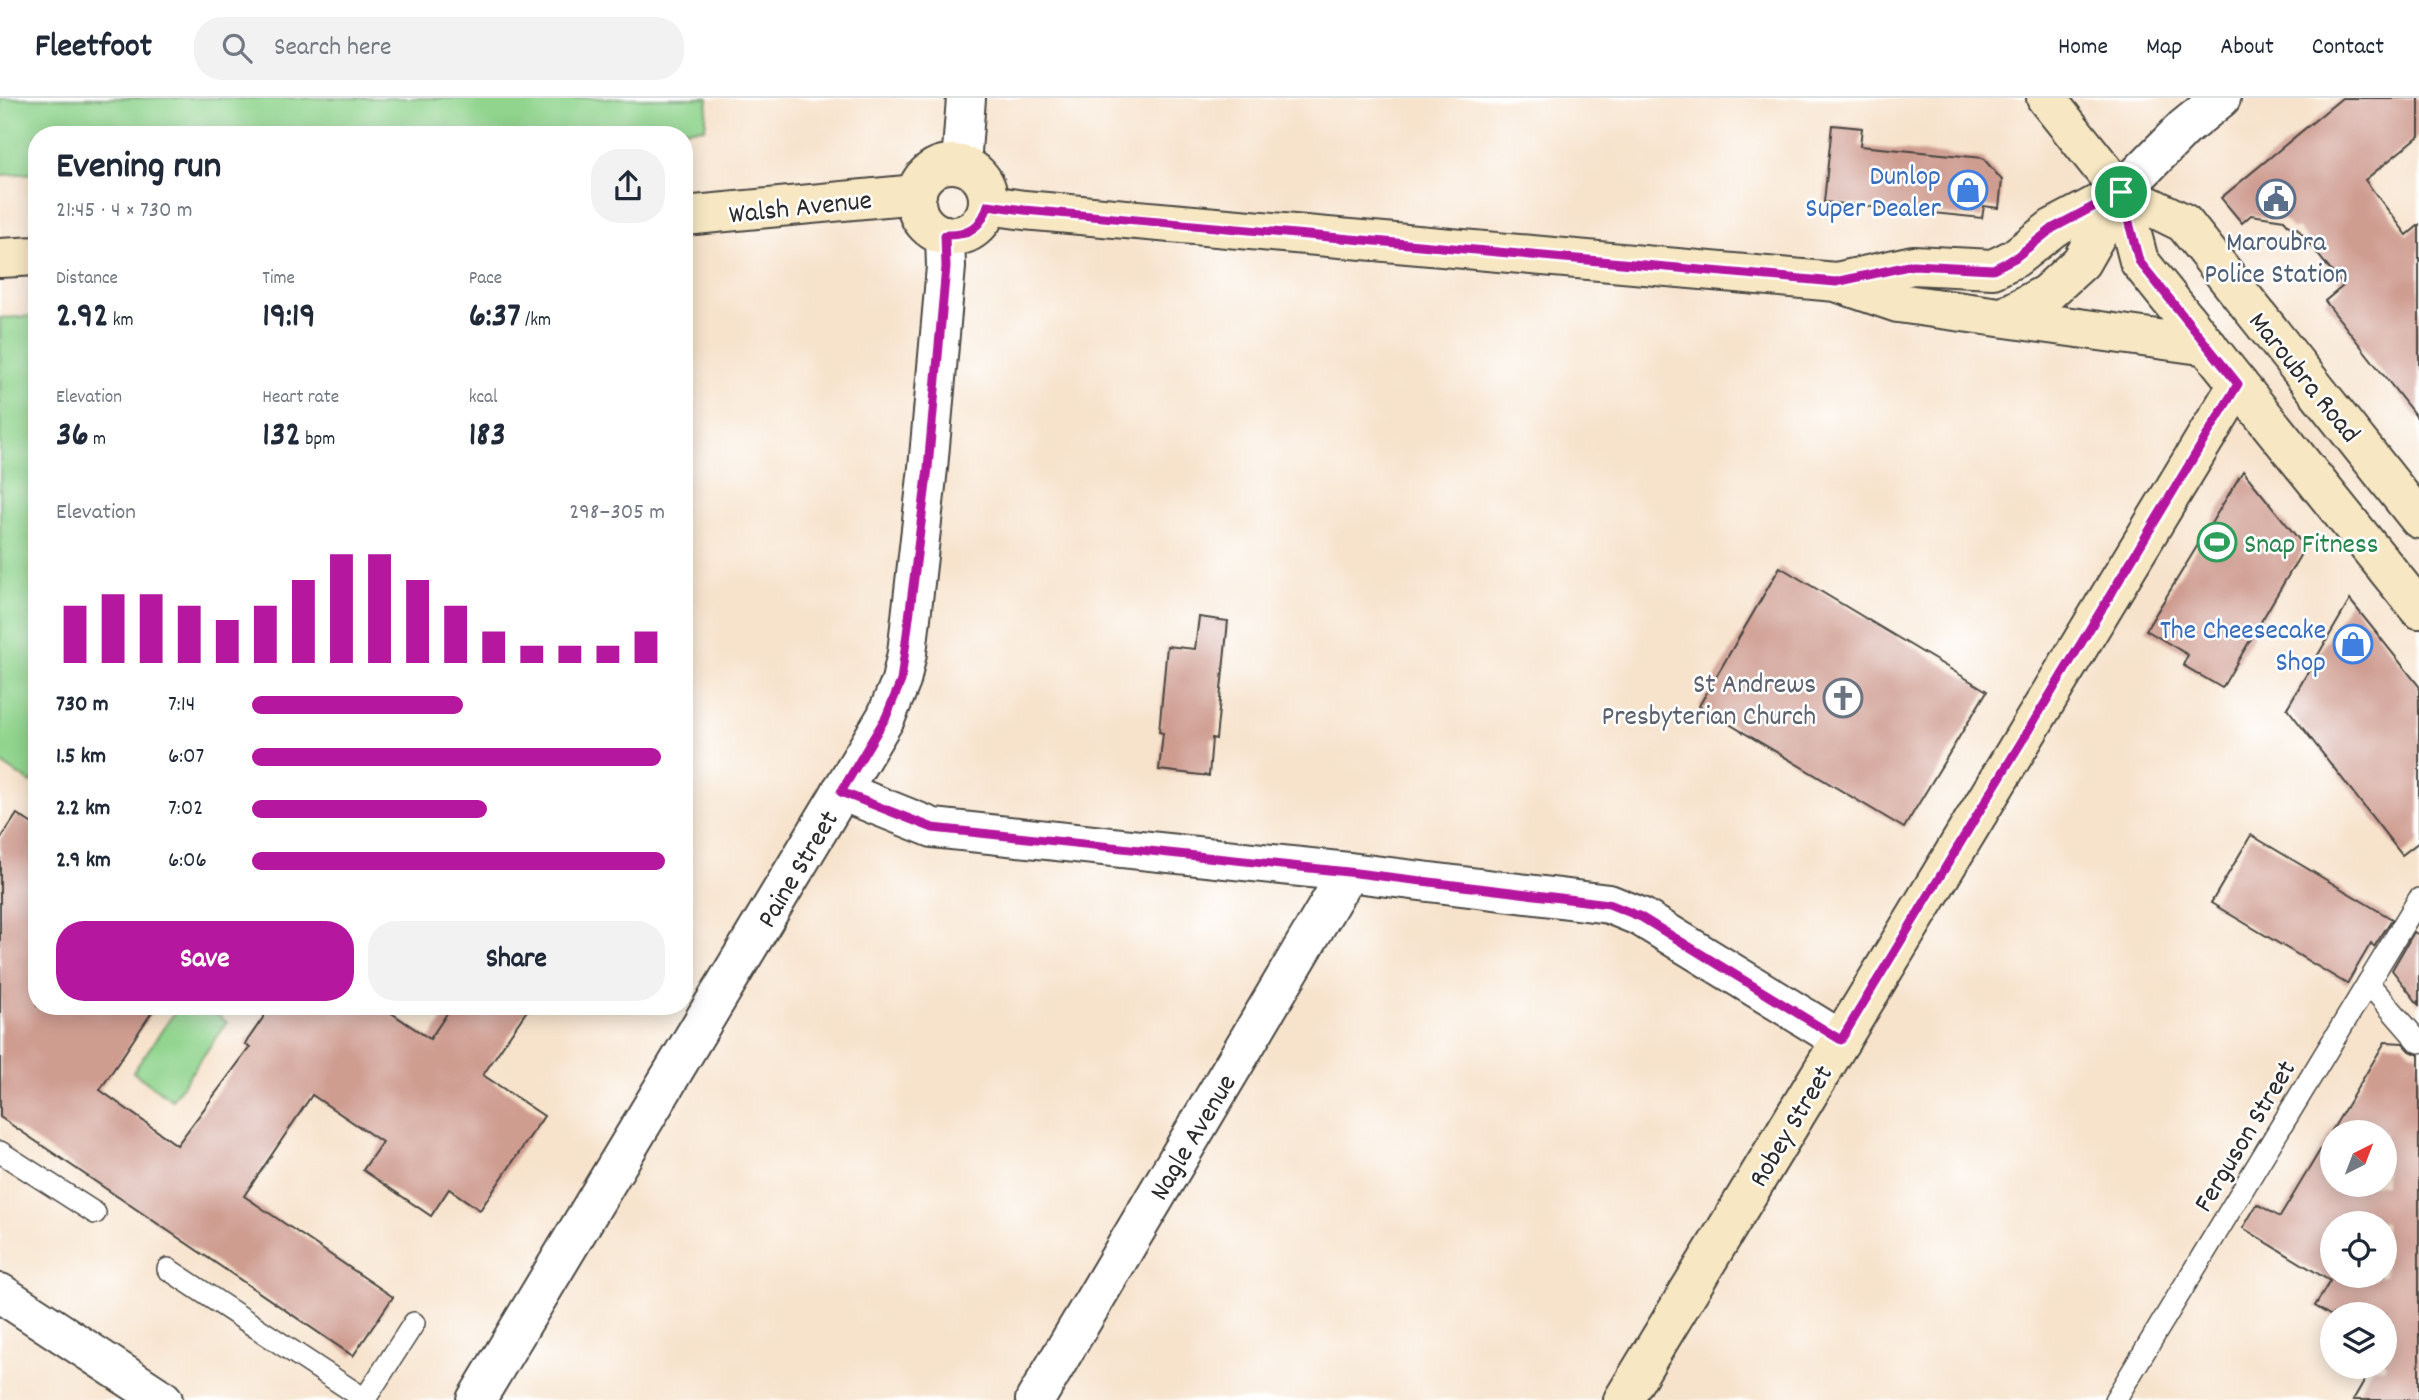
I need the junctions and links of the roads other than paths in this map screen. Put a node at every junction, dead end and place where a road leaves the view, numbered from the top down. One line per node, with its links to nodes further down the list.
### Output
1 (966, 98): 4 (street)
2 (2046, 98): 5 (street, Maroubra Road)
3 (2221, 98): 5 (street)
4 (961, 165): 6 (street); 7 (street)
5 (2121, 192): 12 (street); 13 (street); 14 (street, Maroubra Road); 16 (street, Maroubra Road)
6 (917, 194): 8 (street, Walsh Avenue); 9 (street)
7 (988, 205): 9 (street); 12 (street)
8 (693, 215)
9 (945, 235): 18 (street, Paine Street)
10 (28, 256): 11 (street)
11 (0, 258)
12 (1836, 282): 13 (street)
13 (2004, 317): 14 (street)
14 (2208, 345): 15 (street, Maroubra Road)
15 (2238, 384): 17 (street, Maroubra Road); 22 (street, Robey Street)
16 (2419, 519)
17 (2419, 609)
18 (841, 792): 19 (street); 31 (street, Paine Street)
19 (1348, 872): 22 (street); 32 (street, Nagle Avenue)
20 (2419, 899): 21 (lane, Ferguson Street)
21 (2368, 982): 23 (lane); 34 (lane, Ferguson Street)
22 (1841, 1040): 33 (street, Robey Street)
23 (2419, 1042)
24 (0, 1152): 25 (lane)
25 (94, 1213)
26 (168, 1269): 30 (lane)
27 (0, 1293): 29 (street)
28 (414, 1323): 30 (lane)
29 (163, 1400)
30 (366, 1400)
31 (477, 1400)
32 (1035, 1400)
33 (1623, 1400)
34 (2115, 1400)

